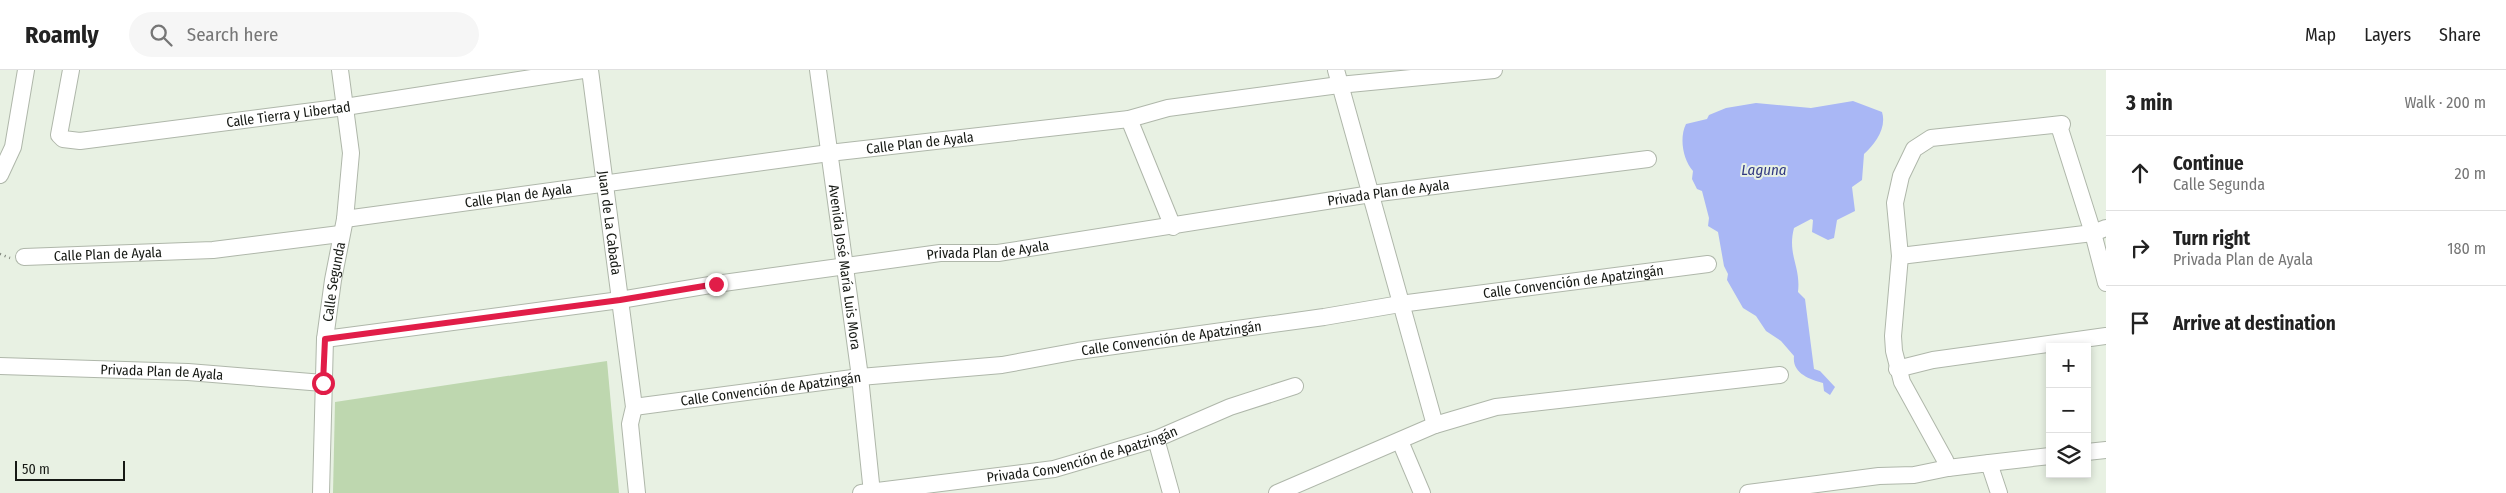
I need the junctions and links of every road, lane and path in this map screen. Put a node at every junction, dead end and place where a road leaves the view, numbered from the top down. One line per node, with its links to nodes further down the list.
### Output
1 (26, 70): 13 (street)
2 (71, 70): 9 (street, Calle Tierra y Libertad)
3 (340, 70): 9 (street, Calle Segunda)
4 (583, 70): 9 (street, Calle Tierra y Libertad)
5 (590, 70): 14 (street, Juan de La Cabada)
6 (818, 70): 11 (street, Avenida José María Luis Mora)
7 (1494, 70): 8 (street, Calle Plan de Ayala)
8 (1337, 77): 10 (street, Calle Plan de Ayala); 15 (street)
9 (345, 107): 16 (street, Calle Segunda)
10 (1129, 118): 11 (street, Calle Plan de Ayala); 17 (street)
11 (829, 153): 14 (street, Calle Plan de Ayala); 22 (street, Avenida José María Luis Mora)
12 (1648, 159): 15 (street, Privada Plan de Ayala)
13 (0, 175)
14 (603, 183): 16 (street, Calle Plan de Ayala); 24 (street, Juan de La Cabada)
15 (1372, 194): 17 (street, Privada Plan de Ayala); 25 (street)
16 (342, 227): 20 (street, Calle Plan de Ayala); 27 (street, Calle Segunda)
17 (1173, 227): 22 (street, Privada Plan de Ayala)
18 (2100, 231): 19 (street); 19 (street); 23 (street)
19 (1900, 256): 29 (street)
20 (24, 257)
21 (1708, 264): 25 (street, Calle Convención de Apatzingán)
22 (843, 267): 24 (street, Privada Plan de Ayala); 31 (street, Avenida José María Luis Mora)
23 (2106, 283)
24 (620, 300): 27 (street, Privada Plan de Ayala); 34 (street, Juan de La Cabada)
25 (1400, 304): 31 (street, Calle Convención de Apatzingán); 35 (street)
26 (2106, 336): 29 (street)
27 (325, 339): 32 (street, Calle Segunda)
28 (0, 366): 32 (street, Privada Plan de Ayala)
29 (1897, 369): 42 (street)
30 (1780, 375): 35 (street)
31 (860, 377): 34 (street, Calle Convención de Apatzingán); 43 (street, Avenida José María Luis Mora)
32 (323, 383): 44 (street, Calle Segunda)
33 (1295, 386): 36 (street, Privada Convención de Apatzingán)
34 (634, 406): 45 (street, Juan de La Cabada)
35 (1435, 425): 37 (street)
36 (1156, 439): 43 (street, Privada Convención de Apatzingán); 46 (street)
37 (1400, 441): 47 (street); 48 (street)
38 (2106, 450): 39 (street)
39 (2091, 452)
40 (2046, 456): 41 (street)
41 (1989, 463): 42 (street); 50 (street)
42 (1948, 468): 49 (street)
43 (868, 492)
44 (321, 493)
45 (637, 493)
46 (1171, 493)
47 (1277, 493)
48 (1422, 493)
49 (1748, 493)
50 (1999, 493)

